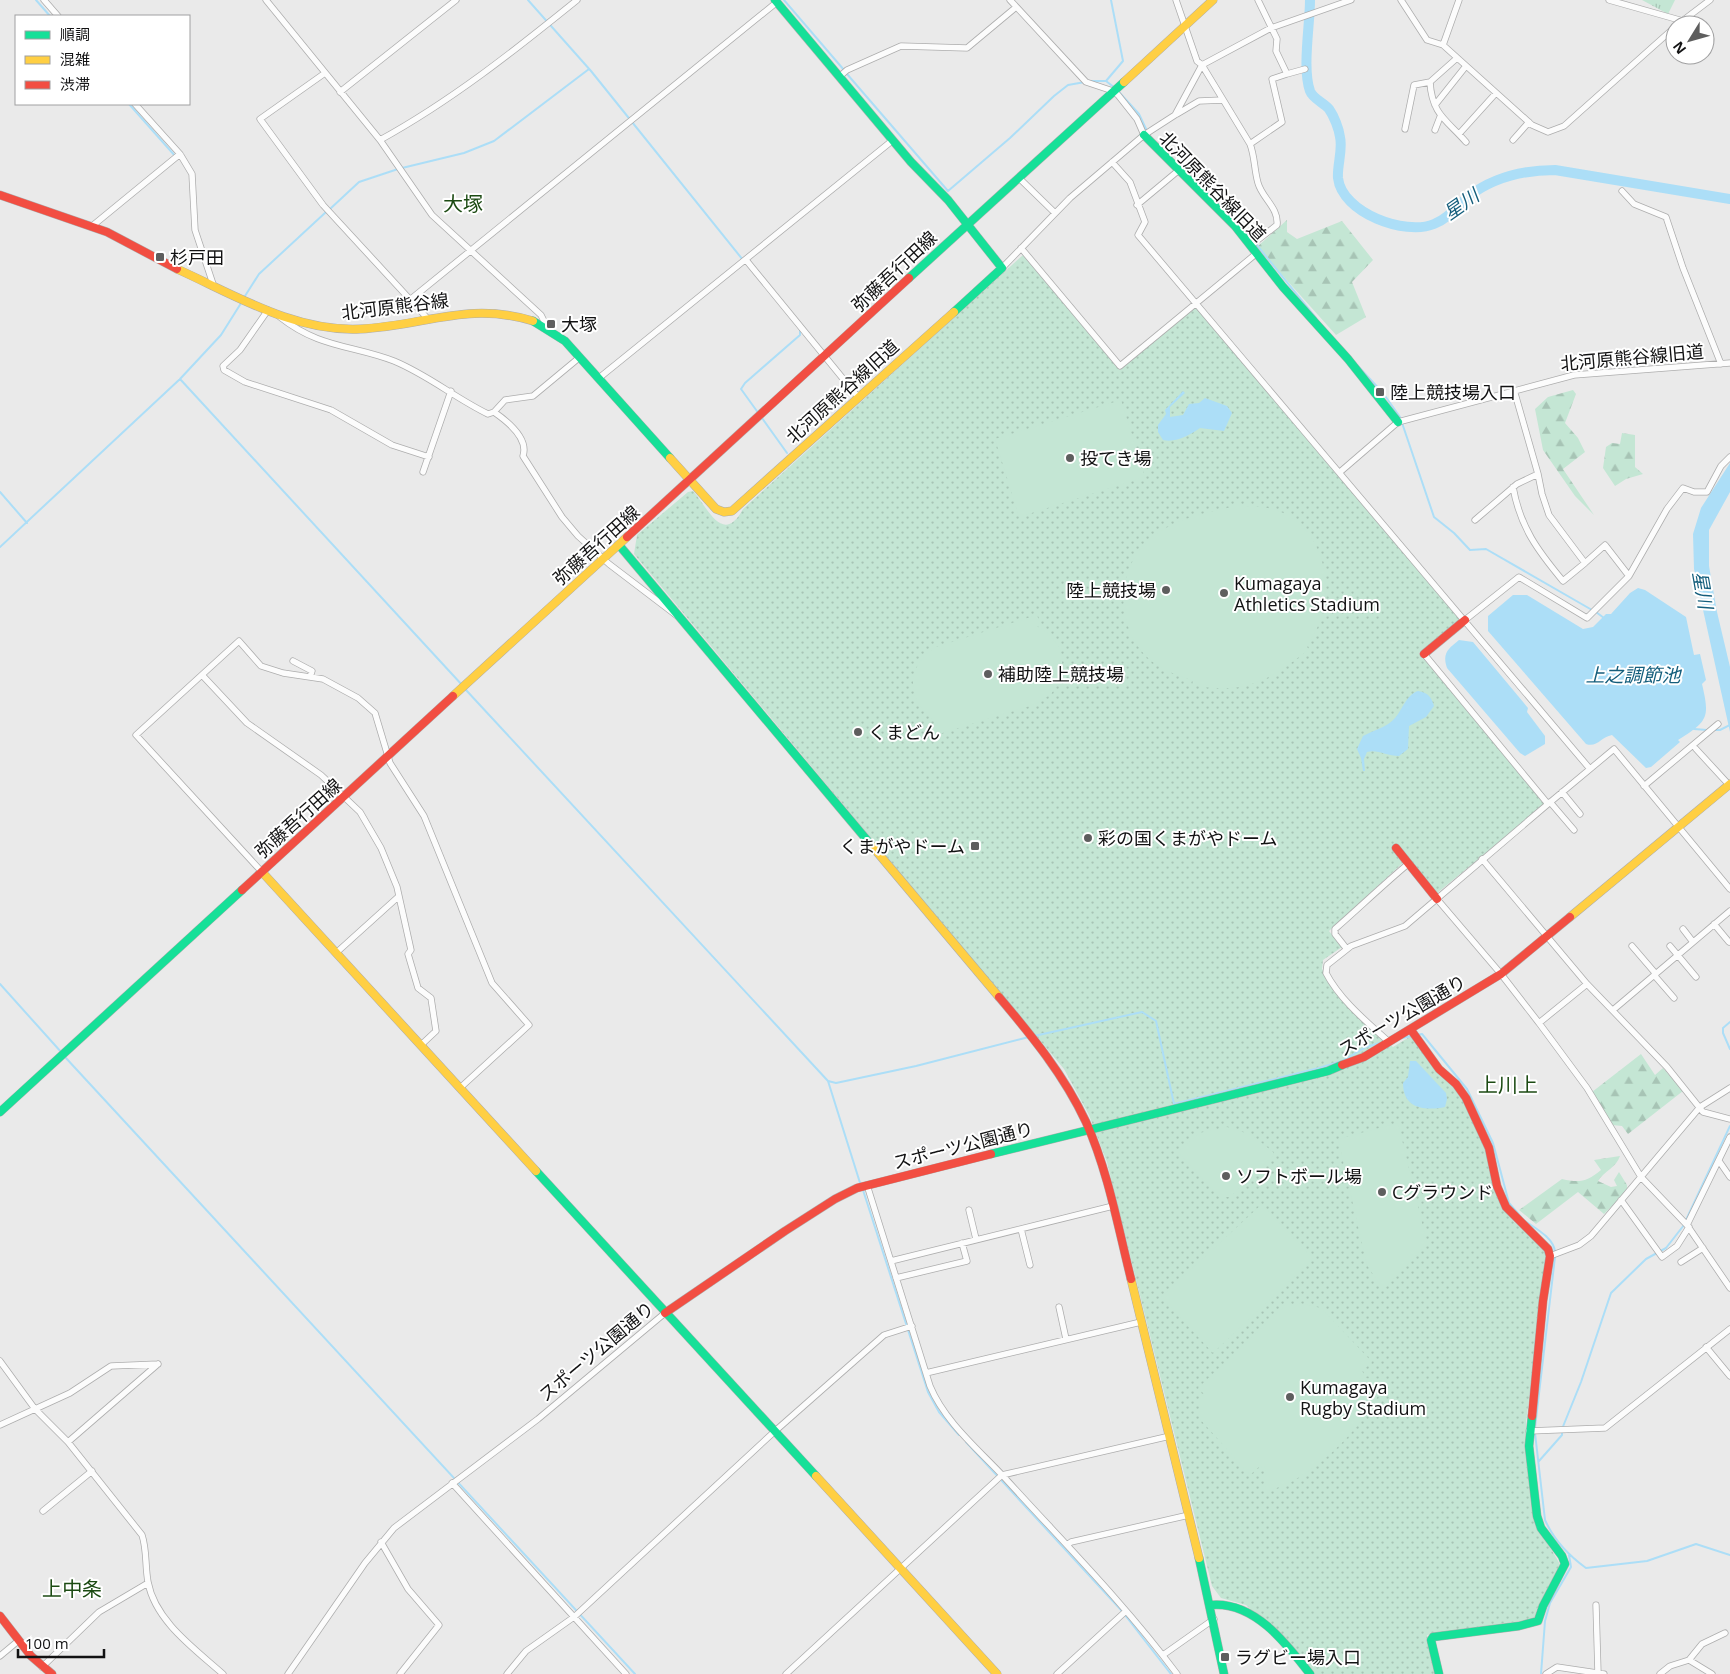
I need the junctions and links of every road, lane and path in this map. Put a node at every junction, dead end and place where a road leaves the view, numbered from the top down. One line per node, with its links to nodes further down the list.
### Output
1 (44, 0): 16 (street)
2 (266, 0): 27 (street)
3 (456, 0): 32 (street)
4 (577, 0): 44 (street)
5 (1010, 0): 15 (street)
6 (1176, 0): 19 (street)
7 (1212, 0): 19 (street, 弥藤吾行田線)
8 (1258, 0): 20 (street)
9 (1351, 0): 20 (street)
10 (1401, 0): 22 (street)
11 (1459, 0): 22 (street)
12 (1609, 0): 18 (street)
13 (1710, 0): 17 (street)
14 (776, 1): 29 (street); 61 (street)
15 (1016, 8): 29 (street); 31 (street)
16 (57, 15)
17 (1691, 15)
18 (1665, 19)
19 (1185, 25): 24 (street); 31 (street, 弥藤吾行田線)
20 (1272, 28): 24 (street); 28 (street)
21 (1665, 36): 39 (street)
22 (1443, 45): 23 (street)
23 (1457, 58): 25 (street); 30 (street)
24 (1202, 65): 34 (street); 37 (street)
25 (1466, 66): 33 (street); 36 (street)
26 (1305, 69): 28 (street)
27 (325, 73): 32 (street); 66 (street)
28 (1287, 74): 48 (street)
29 (839, 77): 45 (street)
30 (1430, 82): 36 (street); 40 (street)
31 (1113, 91): 43 (street); 52 (street, 弥藤吾行田線)
32 (340, 92): 44 (street)
33 (1496, 93): 39 (street); 42 (street)
34 (1223, 100): 37 (street); 48 (street)
35 (136, 105): 49 (street)
36 (1435, 105): 38 (street)
37 (1175, 115): 43 (street)
38 (1440, 117): 41 (street); 42 (street)
39 (1528, 122): 46 (street)
40 (1405, 129)
41 (1435, 130)
42 (1459, 134): 47 (street)
43 (1144, 136): 50 (street, 北河原熊谷線旧道); 51 (street, 北河原熊谷線旧道)
44 (380, 140): 61 (street)
45 (893, 140): 57 (street); 63 (street)
46 (1513, 140)
47 (1466, 142)
48 (1250, 144): 59 (street)
49 (180, 154): 58 (street); 65 (street)
50 (1112, 162): 55 (street); 56 (street, 北河原熊谷線旧道)
51 (1179, 170): 55 (street); 59 (street, 北河原熊谷線旧道)
52 (1019, 178): 56 (street); 57 (street, 弥藤吾行田線)
53 (1622, 191): 75 (street)
54 (0, 195): 58 (street, 北河原熊谷線)
55 (1137, 204): 67 (street)
56 (1055, 213): 60 (street, 北河原熊谷線旧道)
57 (968, 224): 64 (street); 72 (street, 弥藤吾行田線)
58 (91, 227): 65 (street, 北河原熊谷線)
59 (1250, 246): 62 (street, 北河原熊谷線旧道)
60 (1021, 248): 64 (street, 北河原熊谷線旧道); 67 (street)
61 (470, 250): 66 (street); 71 (street)
62 (1257, 253): 67 (street); 81 (street, 北河原熊谷線旧道)
63 (746, 260): 72 (street); 76 (street)
64 (1002, 268): 79 (street, 北河原熊谷線旧道)
65 (213, 284): 68 (street, 北河原熊谷線)
66 (411, 299): 70 (street)
67 (1197, 303): 85 (street)
68 (268, 310): 69 (street, 北河原熊谷線); 82 (street)
69 (277, 314): 70 (street, 北河原熊谷線); 78 (street)
70 (428, 319): 71 (street, 北河原熊谷線)
71 (547, 327): 73 (street, 北河原熊谷線)
72 (824, 356): 79 (street); 87 (street, 弥藤吾行田線)
73 (580, 357): 76 (street, 北河原熊谷線); 80 (street)
74 (1730, 363): 75 (street, 北河原熊谷線旧道)
75 (1721, 364): 77 (street, 北河原熊谷線旧道)
76 (599, 378): 87 (street, 北河原熊谷線)
77 (1514, 390): 81 (street, 北河原熊谷線旧道); 86 (street)
78 (451, 391): 80 (street); 82 (street)
79 (858, 397): 87 (street, 北河原熊谷線旧道)
80 (494, 412): 91 (street)
81 (1398, 422): 85 (street)
82 (428, 457): 84 (street)
83 (1730, 457): 93 (street)
84 (423, 472)
85 (1340, 472): 95 (street)
86 (1538, 474): 88 (street); 92 (street)
87 (690, 480): 90 (street, 弥藤吾行田線)
88 (1513, 487): 89 (street); 92 (street)
89 (1474, 520)
90 (619, 544): 91 (street, 弥藤吾行田線); 94 (street)
91 (604, 558): 94 (street); 102 (street, 弥藤吾行田線)
92 (1585, 563): 93 (street)
93 (1629, 576): 95 (street)
94 (681, 619): 146 (street)
95 (1465, 620): 96 (street); 103 (street)
96 (1424, 654): 108 (street)
97 (293, 661): 99 (street)
98 (202, 675): 99 (street); 107 (street); 115 (street)
99 (310, 677): 102 (street)
100 (1718, 724): 105 (street)
101 (1696, 749): 104 (street)
102 (388, 756): 107 (street, 弥藤吾行田線); 141 (street)
103 (1590, 769): 105 (street); 106 (street)
104 (1730, 785): 110 (street, スポーツ公園通り)
105 (1644, 786): 110 (street)
106 (1562, 792): 108 (street); 109 (street)
107 (344, 796): 115 (street, 弥藤吾行田線); 117 (street)
108 (1549, 803): 111 (street); 113 (street)
109 (1580, 814)
110 (1679, 827): 116 (street); 123 (street, スポーツ公園通り)
111 (1574, 830)
112 (1396, 848): 114 (street)
113 (1482, 859): 118 (street); 123 (street)
114 (1408, 864): 118 (street); 128 (street)
115 (262, 872): 129 (street); 144 (street, 弥藤吾行田線)
116 (1730, 889)
117 (398, 897): 129 (street); 140 (street)
118 (1437, 898): 128 (street); 131 (street)
119 (1728, 912): 120 (street); 121 (street)
120 (1730, 920)
121 (1714, 924): 124 (street); 125 (street)
122 (1683, 929): 124 (street)
123 (1547, 937): 131 (street, スポーツ公園通り); 134 (street)
124 (1693, 942): 130 (street)
125 (1729, 942)
126 (1632, 946): 132 (street)
127 (1670, 946): 130 (street)
128 (1346, 948): 139 (street)
129 (336, 953): 140 (street)
130 (1678, 955): 132 (street); 133 (street)
131 (1501, 974): 137 (street); 138 (street, スポーツ公園通り)
132 (1655, 974): 135 (street); 136 (street)
133 (1696, 977)
134 (1586, 984): 136 (street); 137 (street)
135 (1674, 998)
136 (1613, 1010): 143 (street)
137 (1539, 1023): 149 (street)
138 (1411, 1030): 139 (street, スポーツ公園通り); 160 (street)
139 (1389, 1042): 146 (street, スポーツ公園通り)
140 (421, 1045): 141 (street)
141 (460, 1088): 167 (street)
142 (1730, 1088): 143 (street)
143 (1700, 1108): 145 (street); 149 (street)
144 (0, 1112)
145 (1730, 1119)
146 (1089, 1129): 151 (street, スポーツ公園通り); 153 (street)
147 (1730, 1137): 148 (street)
148 (1720, 1161): 150 (street); 155 (street)
149 (1640, 1177): 152 (street); 155 (street)
150 (1730, 1177)
151 (867, 1185): 161 (street); 167 (street, スポーツ公園通り)
152 (1621, 1200): 155 (street); 160 (street)
153 (1112, 1206): 156 (street); 168 (street)
154 (969, 1210): 157 (street)
155 (1686, 1224): 159 (street)
156 (1021, 1229): 157 (street); 163 (street)
157 (976, 1240): 158 (street)
158 (962, 1243): 161 (street); 164 (street)
159 (1703, 1248): 162 (street); 165 (street)
160 (1550, 1256): 178 (street)
161 (891, 1261): 164 (street)
162 (1681, 1262)
163 (1030, 1265)
164 (896, 1278): 169 (street)
165 (1730, 1288)
166 (1058, 1307): 171 (street)
167 (665, 1312): 179 (street); 184 (street, スポーツ公園通り)
168 (1141, 1322): 171 (street); 180 (street)
169 (912, 1326): 174 (street); 179 (street)
170 (1730, 1329): 172 (street)
171 (1066, 1340): 174 (street)
172 (1706, 1347): 175 (street); 178 (street)
173 (0, 1361): 176 (street)
174 (926, 1373): 183 (street)
175 (1730, 1376)
176 (35, 1409): 177 (street); 181 (street); 181 (street)
177 (0, 1425)
178 (1530, 1431): 216 (street)
179 (774, 1432): 189 (street); 195 (street)
180 (1170, 1436): 183 (street); 186 (street)
181 (68, 1442): 182 (street)
182 (92, 1471): 185 (street); 190 (street)
183 (1002, 1475): 188 (street); 189 (street)
184 (452, 1483): 187 (street, スポーツ公園通り); 195 (street)
185 (43, 1511)
186 (1189, 1516): 188 (street); 191 (street)
187 (381, 1542): 206 (street, スポーツ公園通り); 207 (street)
188 (1067, 1545): 193 (street)
189 (902, 1570): 210 (street); 211 (street)
190 (148, 1583): 202 (street); 205 (street)
191 (1211, 1605): 196 (street); 215 (street)
192 (1596, 1605): 218 (street)
193 (1126, 1611): 199 (street); 212 (street)
194 (0, 1616): 198 (street)
195 (574, 1617): 208 (street); 209 (street)
196 (1214, 1619): 199 (street); 214 (street)
197 (1725, 1633): 201 (street)
198 (18, 1641): 200 (street); 202 (street)
199 (1163, 1655): 213 (street)
200 (0, 1656)
201 (1689, 1660): 219 (street); 220 (street)
202 (42, 1667): 204 (street)
203 (1582, 1672): 217 (street); 218 (street)
204 (52, 1674)
205 (222, 1674)
206 (288, 1674)
207 (400, 1674)
208 (507, 1674)
209 (626, 1674)
210 (786, 1674)
211 (997, 1674)
212 (1057, 1674)
213 (1177, 1674)
214 (1224, 1674)
215 (1310, 1674)
216 (1439, 1674)
217 (1546, 1674)
218 (1601, 1674)
219 (1660, 1674)
220 (1712, 1674)

